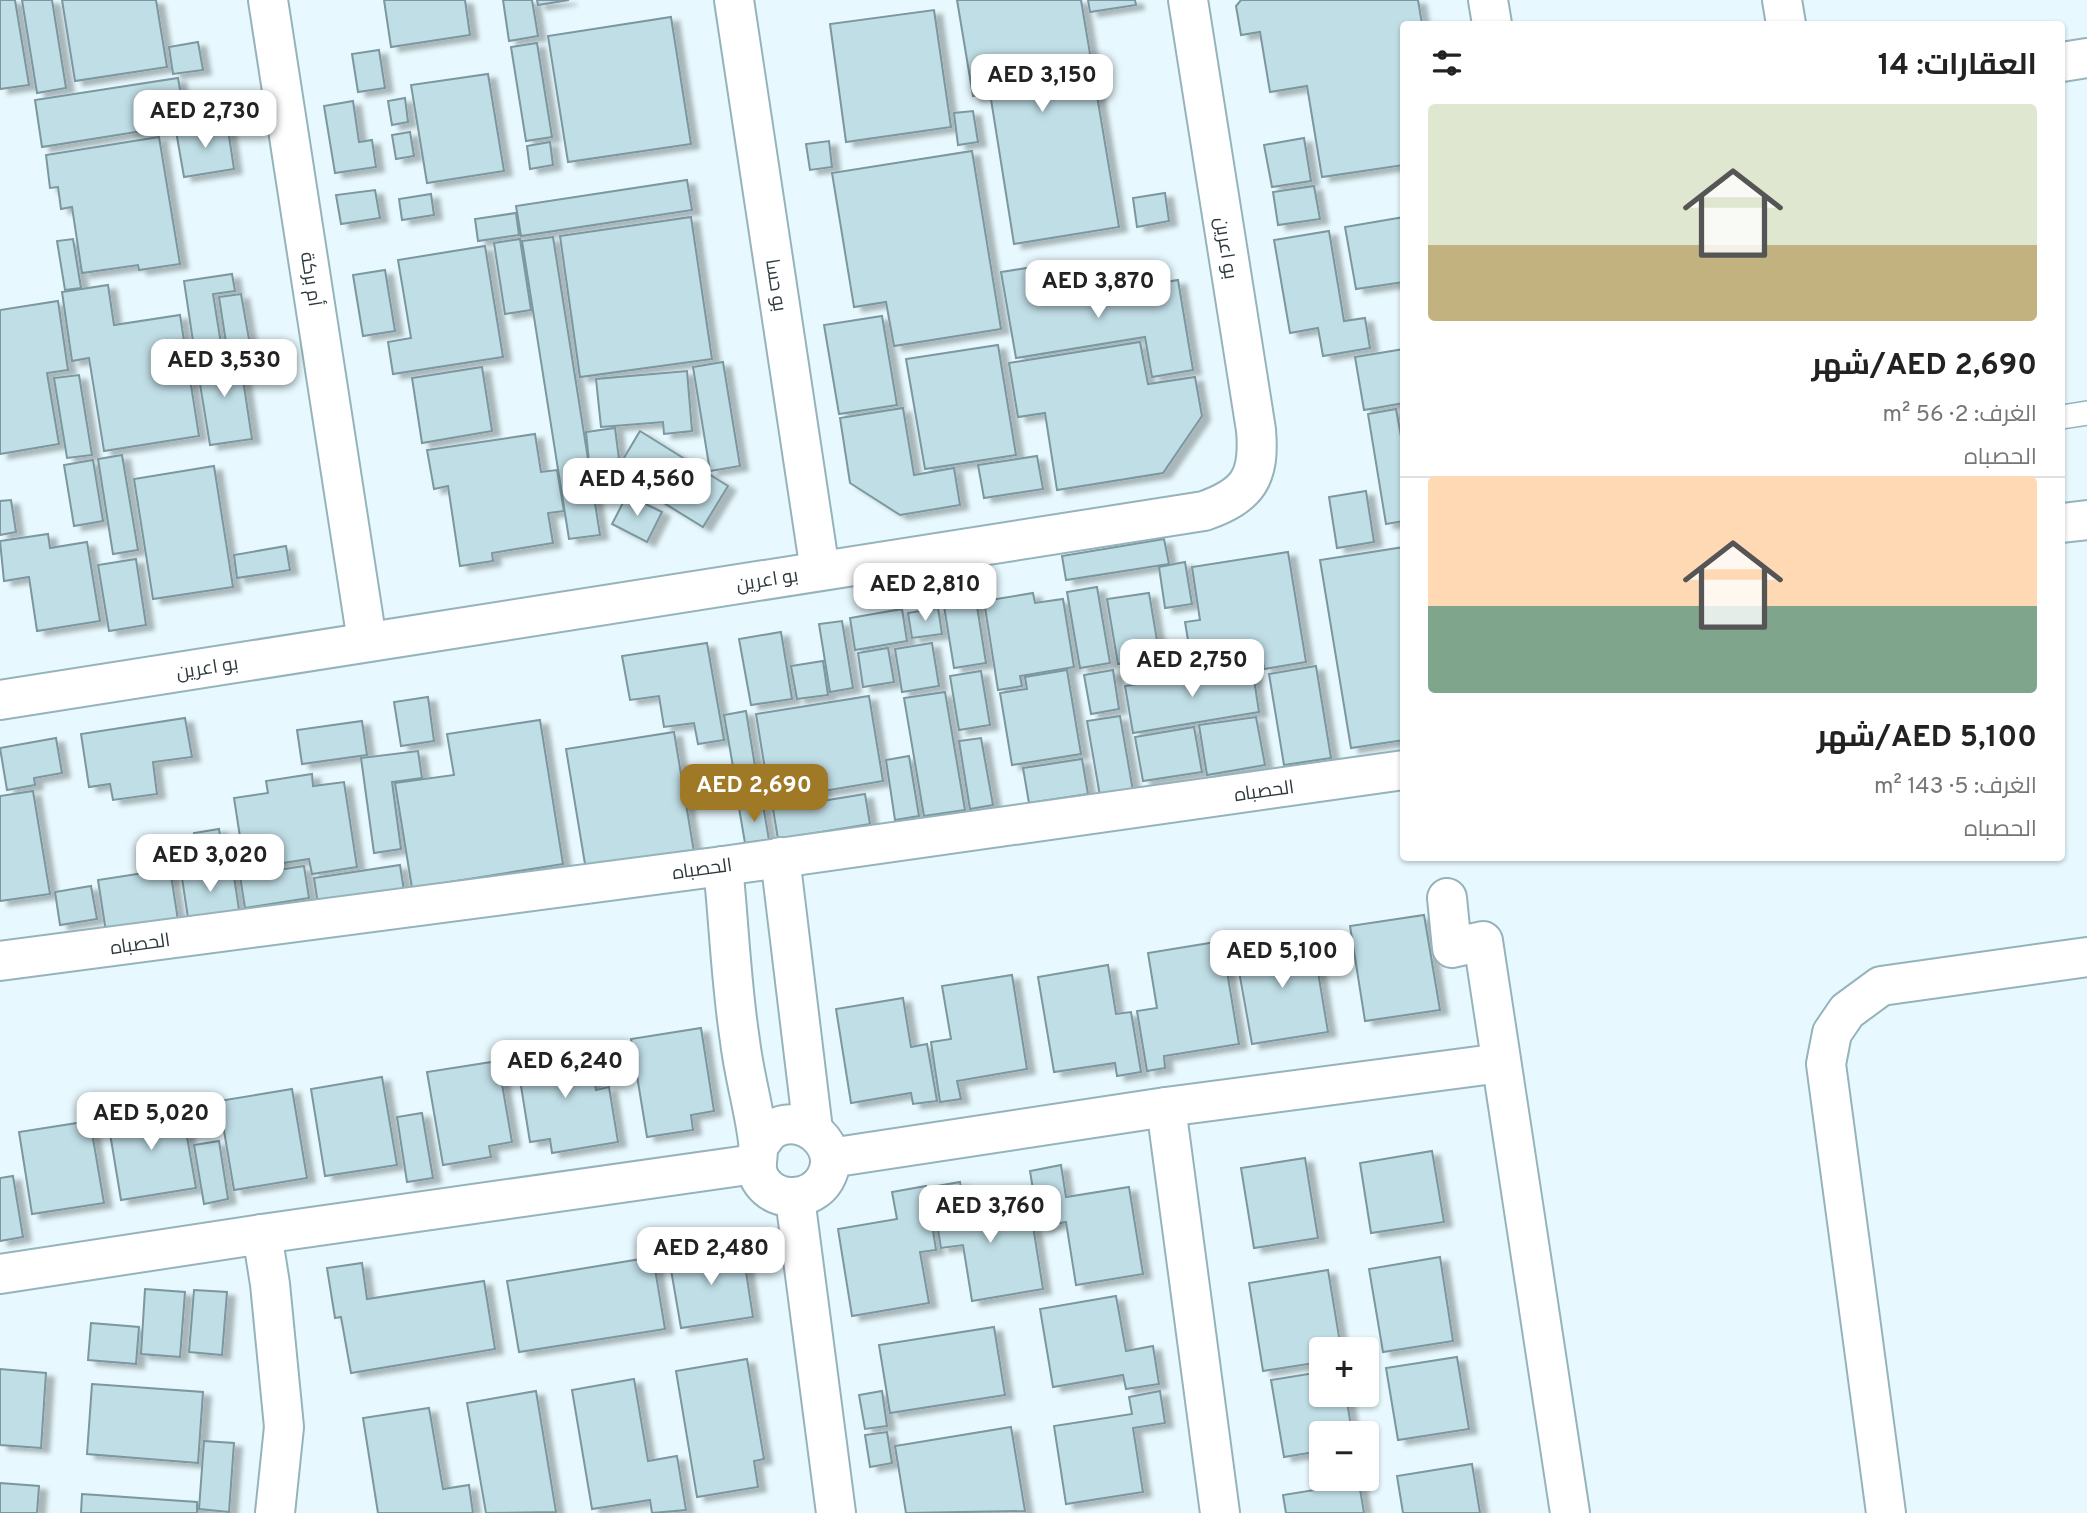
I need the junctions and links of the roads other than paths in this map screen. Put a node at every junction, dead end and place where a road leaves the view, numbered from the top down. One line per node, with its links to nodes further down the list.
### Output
1 (268, 0): 15 (street, أم بركة)
2 (734, 0): 14 (street, بو حسا)
3 (1188, 0): 14 (street, بو اعرين)
4 (1488, 0): 6 (street)
5 (1782, 0): 7 (street)
6 (1492, 21)
7 (1786, 21)
8 (2087, 58): 9 (street)
9 (2065, 62)
10 (2087, 413): 11 (lane)
11 (2065, 416)
12 (2087, 520): 13 (street)
13 (2065, 523)
14 (820, 571): 15 (street, بو اعرين)
15 (367, 641): 16 (street, بو اعرين)
16 (0, 700)
17 (1400, 771): 18 (street, الحصباه)
18 (780, 857): 19 (street, الحصباه); 25 (street)
19 (723, 866): 22 (street, الحصباه); 26 (street)
20 (1447, 898): 23 (street)
21 (2087, 957): 34 (street)
22 (0, 961)
23 (1501, 1063): 24 (street); 33 (street)
24 (1166, 1107): 25 (street); 32 (street)
25 (821, 1144): 26 (street); 27 (street)
26 (757, 1154): 27 (street); 28 (street)
27 (795, 1198): 31 (street)
28 (262, 1234): 29 (street); 30 (street)
29 (0, 1274)
30 (275, 1513)
31 (836, 1513)
32 (1220, 1513)
33 (1570, 1513)
34 (1886, 1513)

